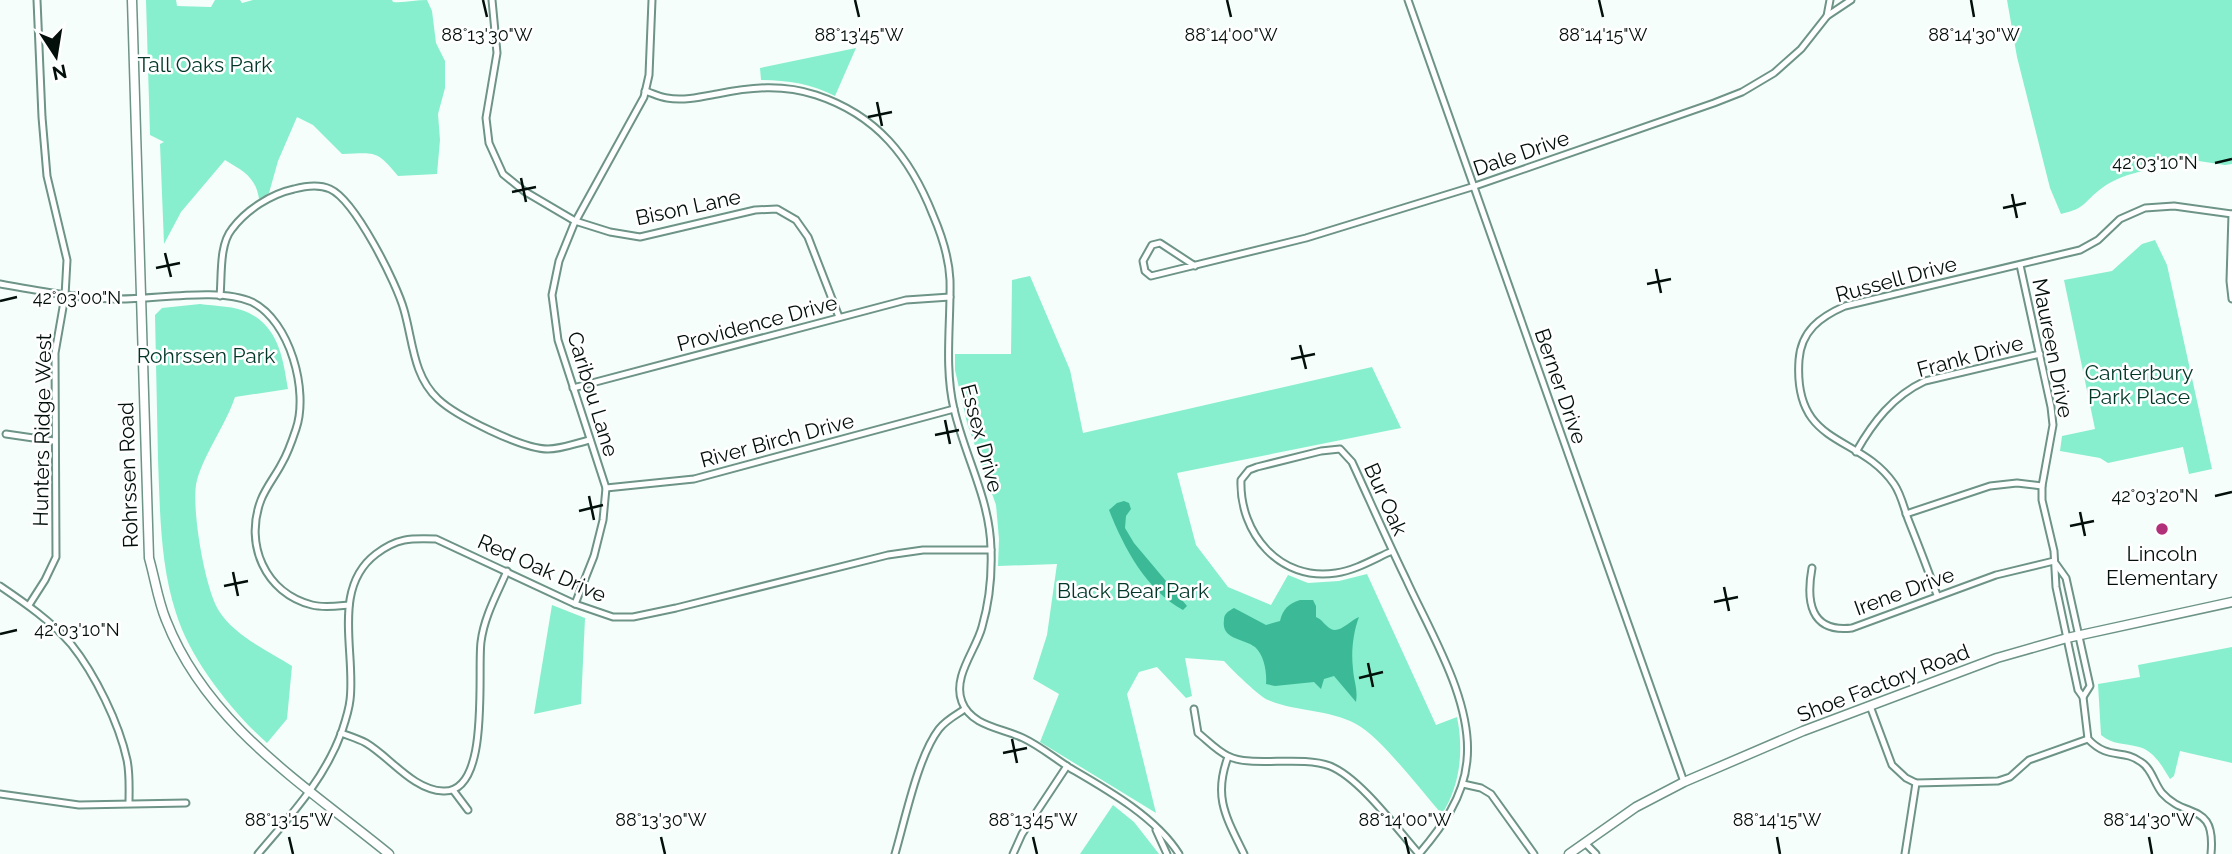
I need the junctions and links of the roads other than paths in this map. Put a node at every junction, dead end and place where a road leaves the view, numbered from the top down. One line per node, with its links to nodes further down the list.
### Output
1 (37, 0): 16 (street, Hunters Ridge West)
2 (132, 0): 20 (street, Rohrssen Road)
3 (492, 0): 12 (street, Bison Lane)
4 (652, 0): 9 (street, Caribou Lane)
5 (1408, 0): 10 (street, Berner Drive)
6 (1830, 0): 8 (street, Dale Drive)
7 (1851, 0): 8 (street, Dale Drive)
8 (1827, 16): 10 (street, Dale Drive)
9 (645, 90): 12 (street, Caribou Lane); 18 (street, Essex Drive)
10 (1475, 186): 14 (street, Dale Drive); 53 (street, Berner Drive)
11 (2232, 214): 13 (street, Russell Drive); 19 (street)
12 (575, 221): 21 (street, Bison Lane); 23 (street, Caribou Lane)
13 (2020, 265): 22 (street, Maureen Drive); 28 (street, Russell Drive)
14 (1195, 266): 14 (street, Dale Drive)
15 (0, 284): 16 (street)
16 (65, 296): 20 (street); 27 (street, Hunters Ridge West)
17 (220, 296): 20 (street); 26 (street); 42 (street)
18 (950, 297): 21 (street, Providence Drive); 24 (street, Essex Drive)
19 (2232, 299)
20 (139, 300): 57 (street, Rohrssen Road)
21 (839, 317): 23 (street, Providence Drive)
22 (2040, 354): 28 (street, Frank Drive); 29 (street, Maureen Drive)
23 (573, 388): 26 (street, Caribou Lane)
24 (954, 409): 30 (street, River Birch Drive); 32 (street, Essex Drive)
25 (6, 434): 27 (street)
26 (590, 440): 30 (street, Caribou Lane)
27 (54, 441): 41 (street, Hunters Ridge West)
28 (1856, 452): 31 (street, Russell Drive)
29 (2042, 486): 31 (street); 34 (street, Maureen Drive)
30 (606, 488): 40 (street, Caribou Lane)
31 (1906, 514): 38 (street, Russell Drive)
32 (991, 550): 40 (street, Red Oak Drive); 47 (street, Essex Drive)
33 (1392, 551): 33 (street, Bur Oak); 55 (street, Bur Oak)
34 (2054, 561): 38 (street, Irene Drive); 43 (street, Maureen Drive); 44 (street, Maureen Drive)
35 (1812, 568): 38 (street, Irene Drive)
36 (507, 571): 40 (street, Red Oak Drive); 42 (street, Red Oak Drive); 56 (street)
37 (0, 586): 41 (street)
38 (1937, 595)
39 (2232, 602): 43 (street, Shoe Factory Road)
40 (575, 604)
41 (29, 605): 59 (street)
42 (349, 605): 49 (street, Red Oak Drive)
43 (2079, 636): 44 (street, Shoe Factory Road); 45 (street, Maureen Drive)
44 (2067, 638): 45 (street, Maureen Drive); 46 (street, Shoe Factory Road)
45 (2083, 697): 50 (street, Maureen Drive)
46 (1870, 706): 53 (street, Shoe Factory Road); 54 (street)
47 (965, 709): 52 (street); 66 (street)
48 (1194, 709): 51 (street)
49 (341, 733): 56 (street); 57 (street, Red Oak Drive)
50 (2088, 739): 54 (street); 76 (street)
51 (1228, 757): 70 (street); 71 (street)
52 (1067, 766): 62 (street); 67 (street)
53 (1684, 782): 63 (street, Shoe Factory Road)
54 (1916, 783): 75 (street)
55 (1463, 784): 71 (street, Bur Oak); 72 (street)
56 (453, 790): 61 (street)
57 (310, 792): 64 (street, Red Oak Drive); 65 (street, Rohrssen Road)
58 (0, 794): 59 (street)
59 (129, 803): 60 (street)
60 (186, 803)
61 (468, 810)
62 (1153, 824): 68 (street); 69 (street)
63 (1585, 843): 73 (street, Shoe Factory Road); 74 (street)
64 (258, 854)
65 (389, 854)
66 (895, 854)
67 (1013, 854)
68 (1167, 854)
69 (1179, 854)
70 (1244, 854)
71 (1419, 854)
72 (1534, 854)
73 (1569, 854)
74 (1596, 854)
75 (1905, 854)
76 (2211, 854)

